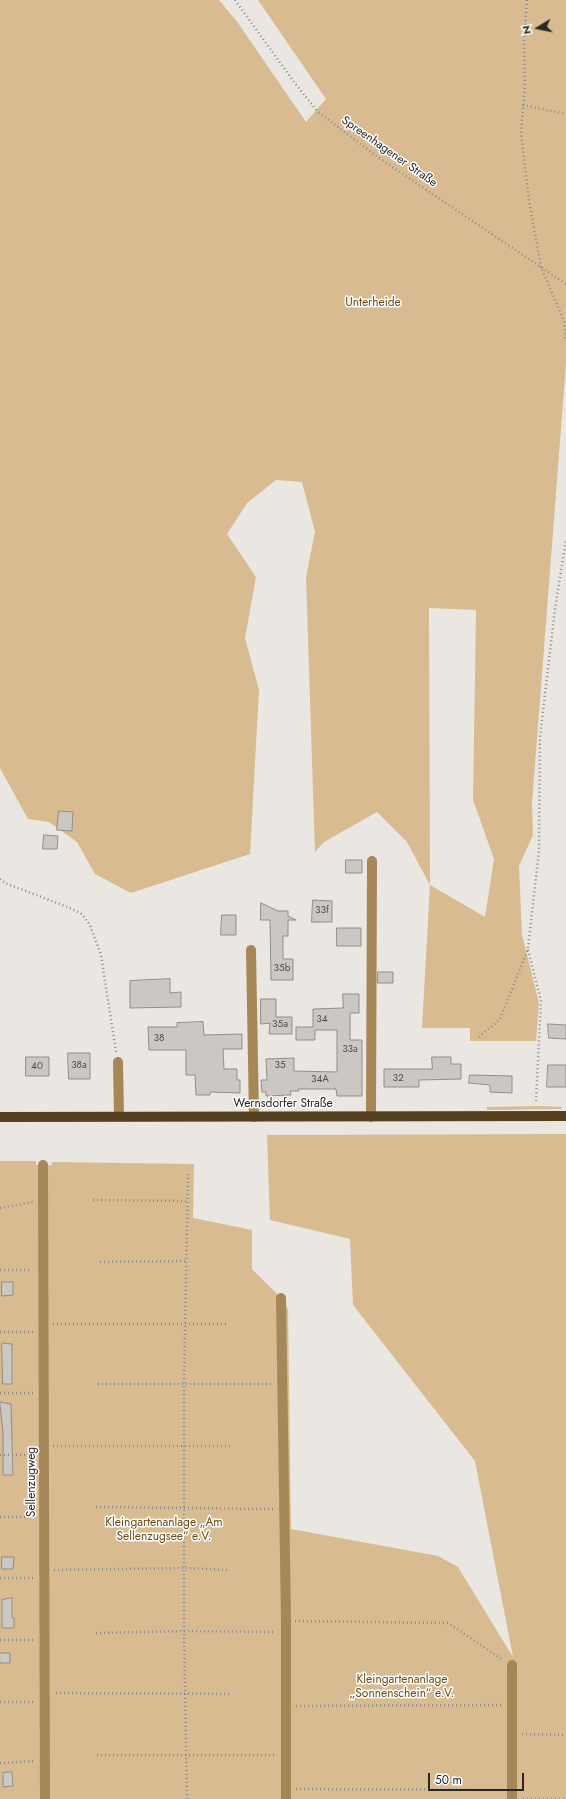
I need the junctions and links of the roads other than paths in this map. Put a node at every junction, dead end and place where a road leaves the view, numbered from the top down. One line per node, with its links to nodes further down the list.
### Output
1 (372, 861): 8 (lane)
2 (251, 950): 7 (lane)
3 (118, 1062): 4 (lane)
4 (119, 1116): 6 (main road, Wernsdorfer Straße); 7 (main road, Wernsdorfer Straße)
5 (566, 1116): 8 (main road, Wernsdorfer Straße)
6 (0, 1117)
7 (254, 1117): 8 (main road, Wernsdorfer Straße)
8 (371, 1117)
9 (43, 1165): 14 (lane, Sellenzugweg)
10 (281, 1298): 12 (lane)
11 (512, 1665): 13 (lane)
12 (286, 1794)
13 (512, 1796)
14 (45, 1799)

